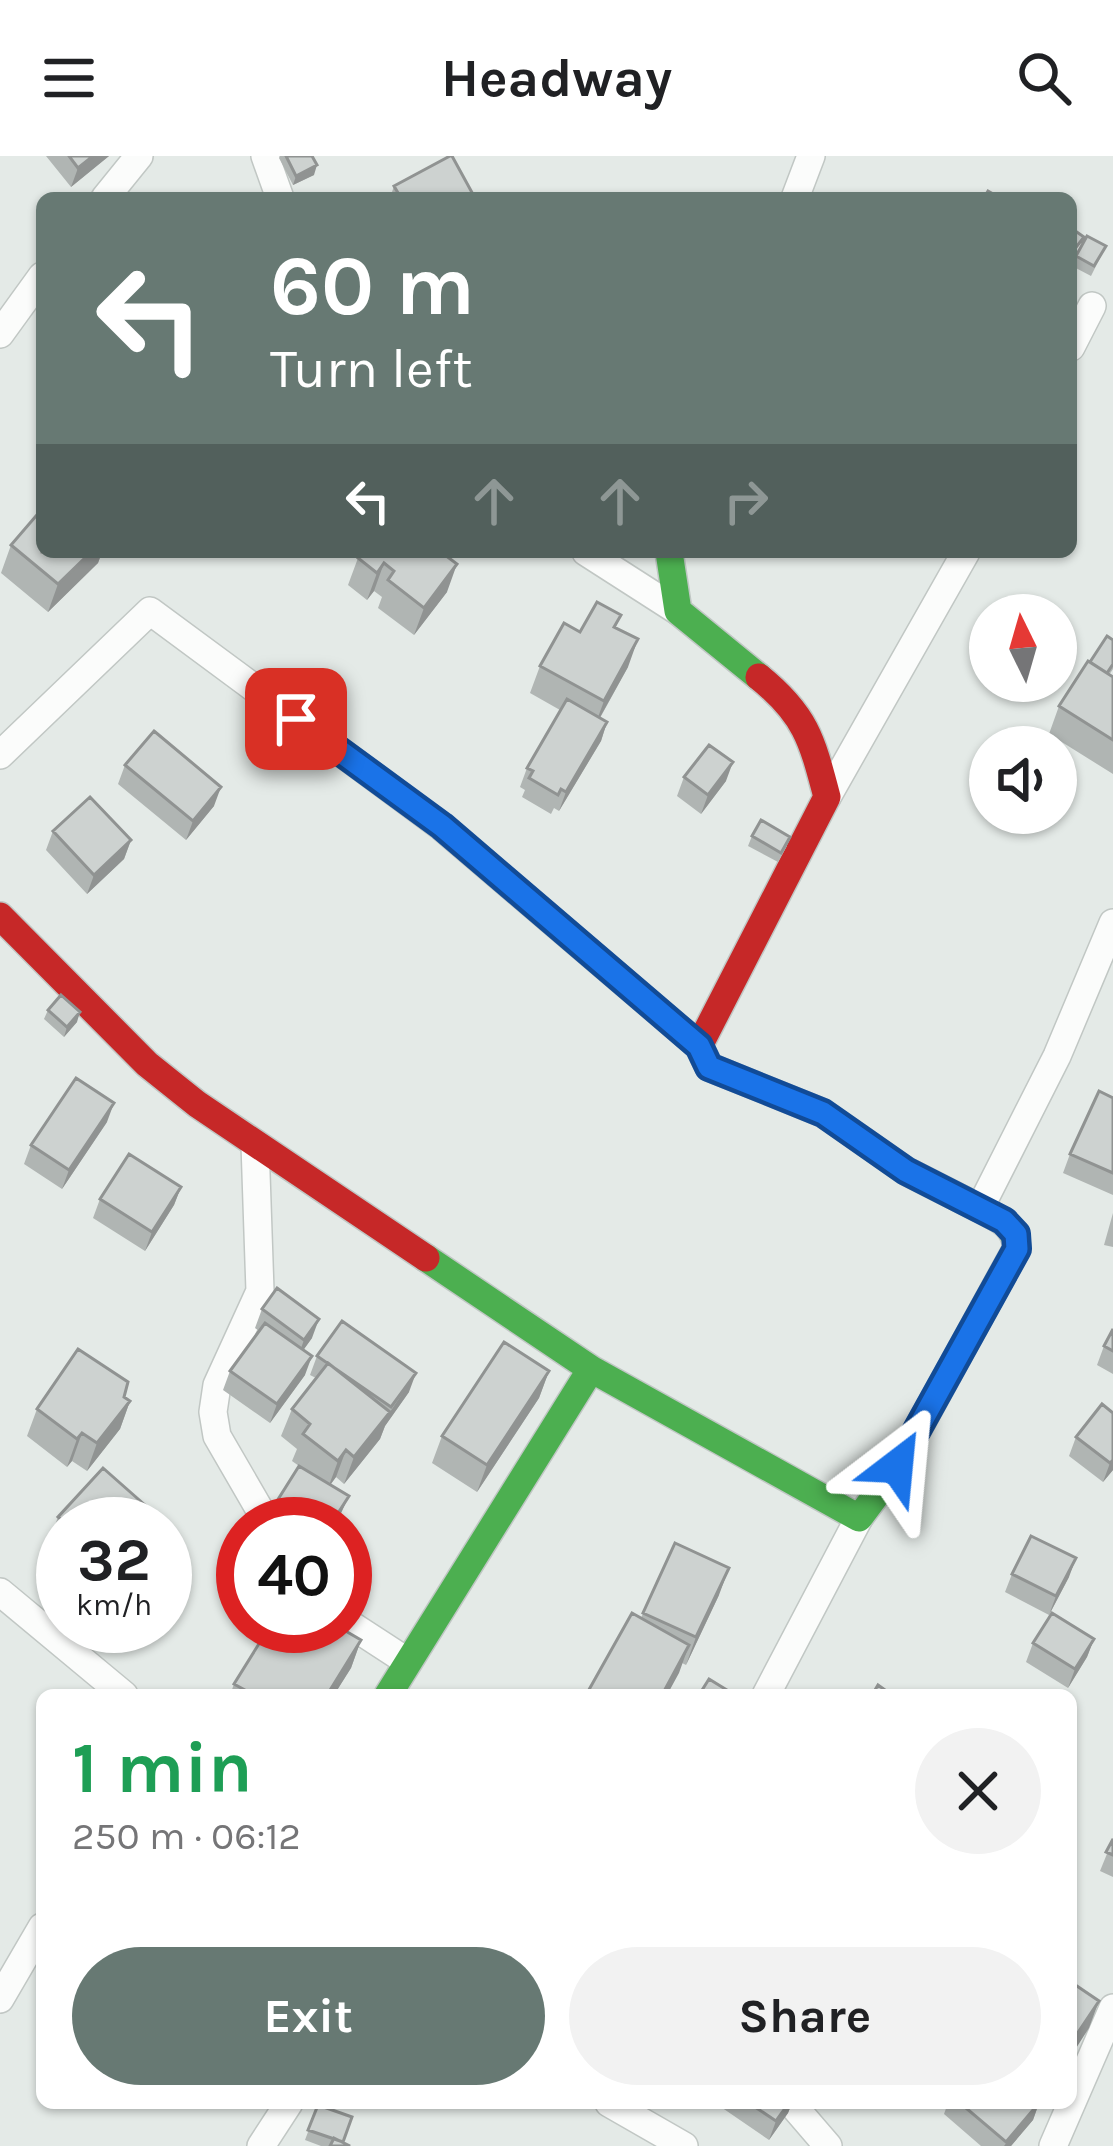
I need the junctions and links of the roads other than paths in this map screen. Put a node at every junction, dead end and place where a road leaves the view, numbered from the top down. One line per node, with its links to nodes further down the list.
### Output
1 (139, 156): 4 (street)
2 (265, 156): 5 (street)
3 (811, 156): 6 (street)
4 (110, 192)
5 (278, 192)
6 (797, 192)
7 (36, 284): 9 (street)
8 (1092, 306): 10 (street)
9 (0, 334)
10 (1077, 335)
11 (595, 558): 14 (street)
12 (670, 558): 14 (street)
13 (963, 558): 16 (street)
14 (678, 611): 16 (street)
15 (0, 755): 19 (street)
16 (827, 797): 19 (street)
17 (0, 916): 20 (street)
18 (1113, 923): 21 (street)
19 (699, 1046): 21 (street)
20 (255, 1144): 22 (street); 23 (street)
21 (980, 1208): 24 (street)
22 (591, 1369): 24 (street); 27 (street)
23 (252, 1497)
24 (859, 1518): 30 (street)
25 (0, 1592): 28 (street)
26 (372, 1639): 27 (street)
27 (408, 1662): 29 (street)
28 (117, 1689)
29 (392, 1689)
30 (769, 1689)
31 (36, 1937): 32 (street)
32 (0, 2000)
33 (1113, 2008): 34 (street)
34 (1077, 2091)
35 (285, 2109): 39 (street)
36 (619, 2109): 40 (street)
37 (796, 2109): 41 (street)
38 (1069, 2109): 42 (street)
39 (261, 2146)
40 (684, 2146)
41 (828, 2146)
42 (1053, 2146)

